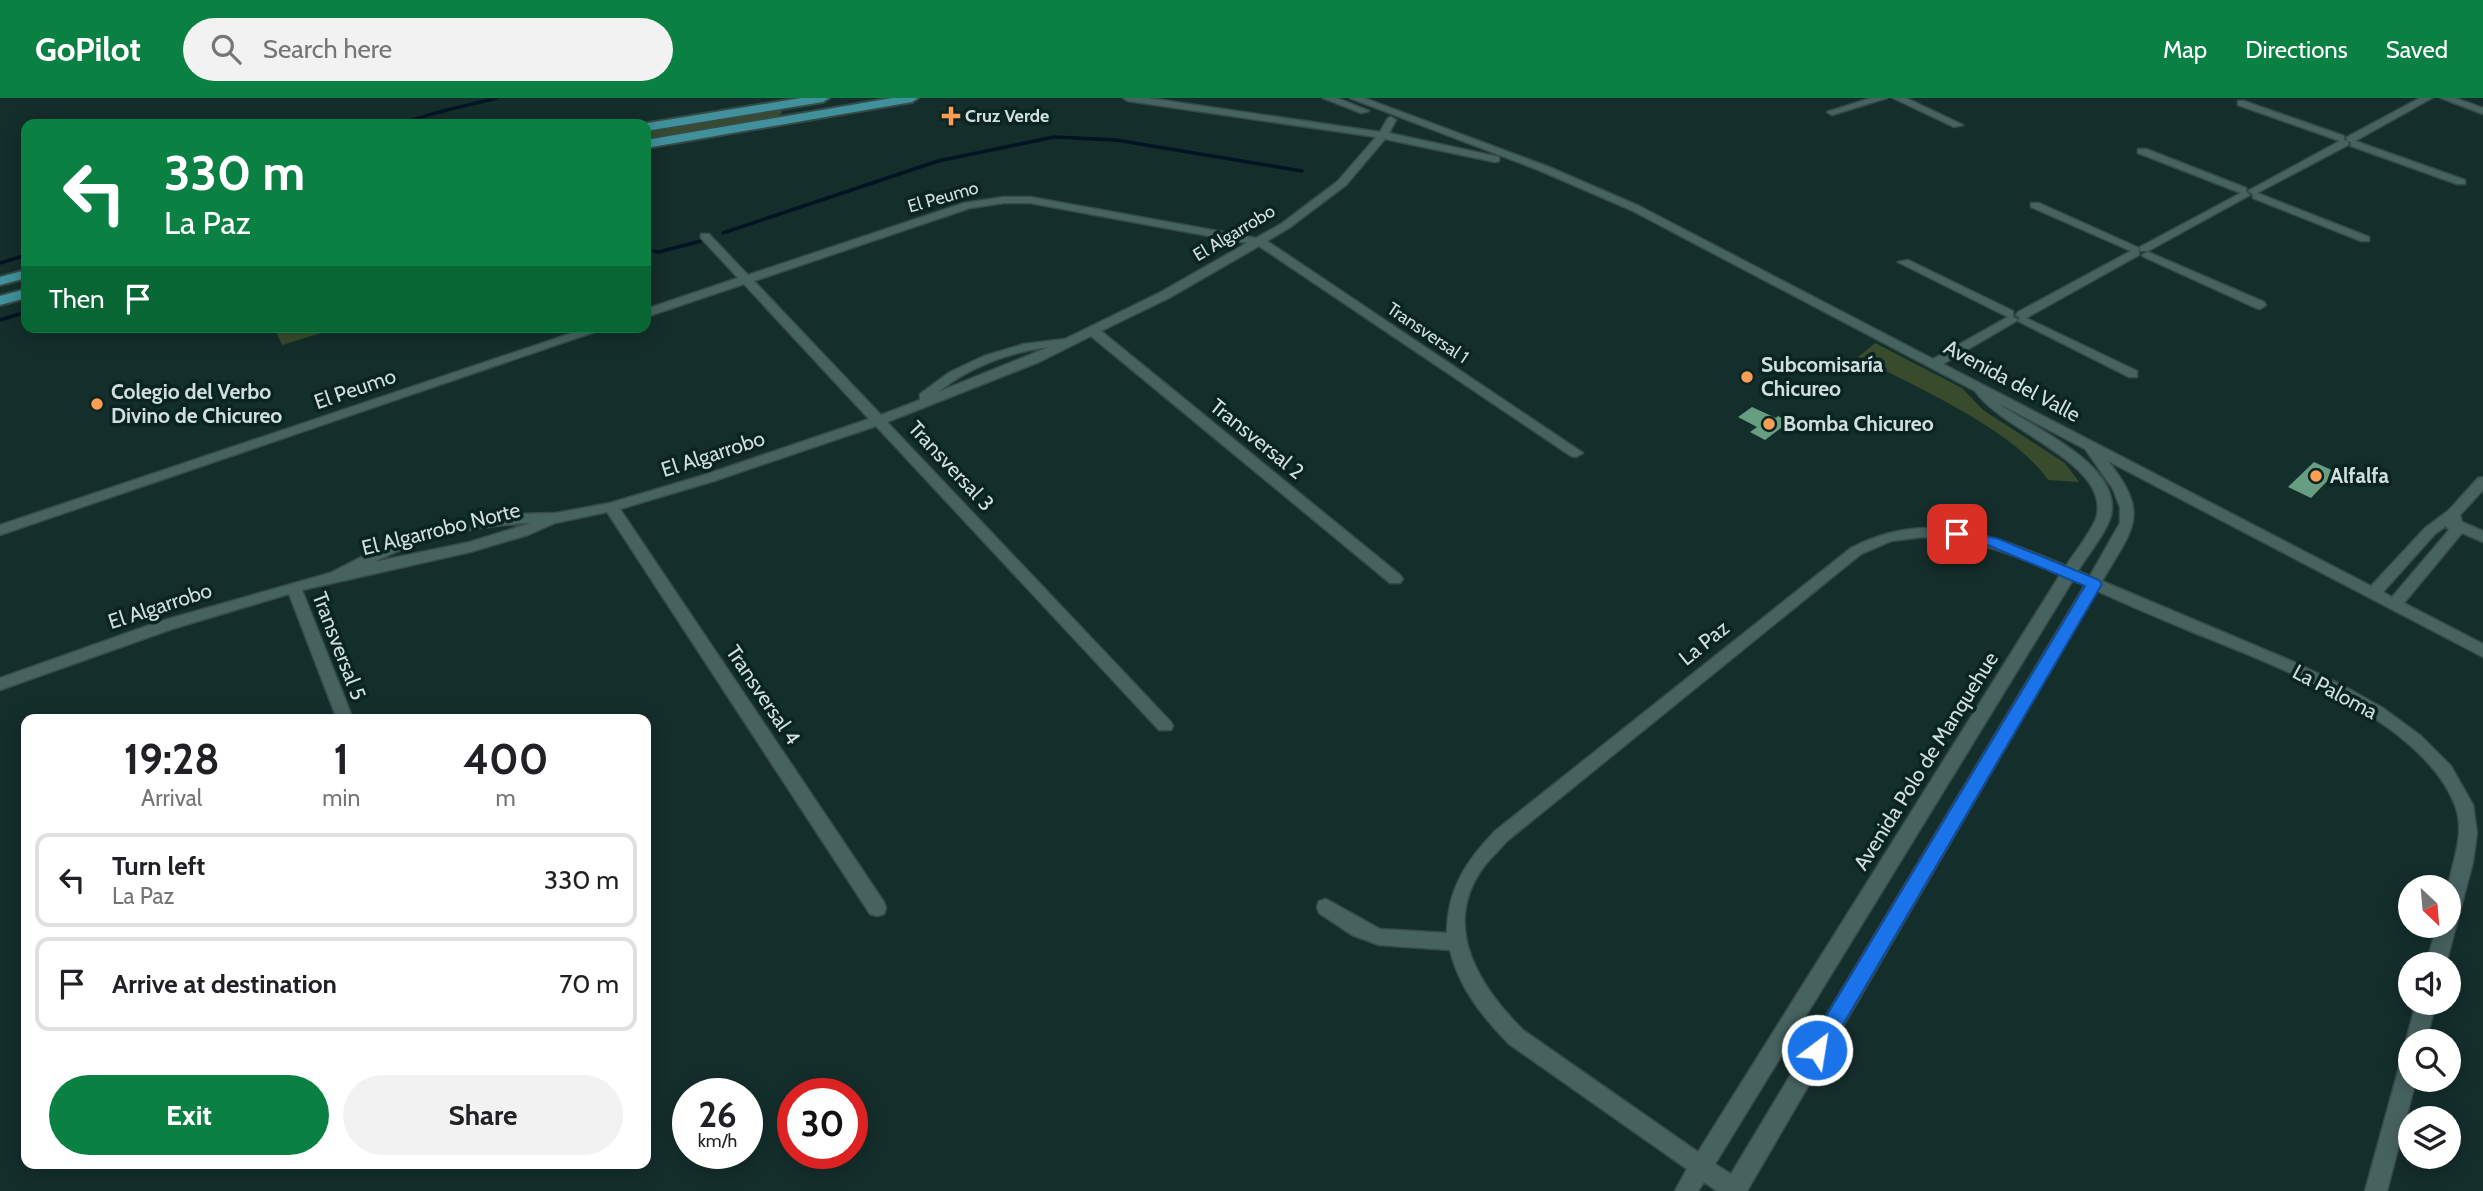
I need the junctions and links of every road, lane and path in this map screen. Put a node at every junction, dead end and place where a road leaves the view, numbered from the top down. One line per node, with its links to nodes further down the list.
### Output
1 (823, 98): 12 (main road)
2 (837, 98): 13 (main road)
3 (912, 98): 13 (main road)
4 (1128, 98): 20 (street)
5 (1328, 98): 16 (street, Avenida del Valle)
6 (1354, 98): 26 (street, Avenida del Valle)
7 (1882, 98): 15 (street)
8 (1898, 98): 18 (street)
9 (2427, 98): 22 (street)
10 (2446, 98): 14 (street)
11 (2241, 103): 22 (street)
12 (778, 105): 17 (main road); 19 (main road)
13 (845, 110): 17 (main road)
14 (2483, 111)
15 (1832, 112)
16 (1391, 120): 21 (street, El Algarrobo); 26 (street, Avenida del Valle)
17 (775, 121): 23 (main road)
18 (1958, 125)
19 (651, 126)
20 (1331, 126): 21 (street); 25 (street)
21 (1383, 135): 25 (street, El Algarrobo); 27 (street)
22 (2347, 141): 28 (street); 29 (street)
23 (651, 143)
24 (2142, 151): 29 (street)
25 (1369, 152): 33 (street, El Algarrobo)
26 (1517, 158): 27 (street, Avenida del Valle)
27 (1563, 177): 47 (street, Avenida del Valle)
28 (2461, 182)
29 (2249, 193): 32 (street); 34 (street)
30 (2035, 205): 34 (street)
31 (705, 236): 37 (street, Transversal 3)
32 (2365, 239)
33 (1261, 242): 37 (street, El Peumo); 44 (street, El Algarrobo); 53 (street, Transversal 1)
34 (2140, 251): 41 (street); 43 (street)
35 (1904, 261): 43 (street)
36 (21, 275): 38 (main road)
37 (746, 279): 42 (street, El Peumo); 51 (street, Transversal 3)
38 (0, 281)
39 (21, 295): 40 (main road)
40 (0, 301)
41 (2260, 305)
42 (651, 311)
43 (2017, 318): 47 (street); 48 (street)
44 (1093, 331): 46 (street, El Algarrobo); 63 (street, Transversal 2)
45 (585, 333): 59 (street, El Peumo)
46 (1069, 342): 50 (street); 50 (street)
47 (1933, 364): 49 (street, Avenida del Valle)
48 (2133, 374)
49 (1980, 389): 52 (street, Avenida del Valle); 61 (street, Avenida Polo de Manquehue)
50 (918, 403): 51 (street, El Algarrobo)
51 (880, 420): 55 (street, El Algarrobo); 71 (street, Transversal 3)
52 (2087, 444): 64 (street); 66 (street, Avenida del Valle)
53 (1576, 453)
54 (2483, 481): 57 (street)
55 (611, 507): 56 (street, El Algarrobo); 74 (street, Transversal 4)
56 (556, 518): 62 (street, El Algarrobo Norte)
57 (2452, 520): 58 (street); 60 (street); 66 (street); 67 (street)
58 (2483, 528)
59 (0, 530)
60 (2483, 537)
61 (2068, 573): 64 (street, La Paloma); 75 (street, La Paz); 77 (street, Avenida Polo de Manquehue)
62 (335, 576): 65 (street, El Algarrobo)
63 (1395, 579)
64 (2094, 584): 72 (street, La Paloma); 79 (street)
65 (294, 588): 69 (street, El Algarrobo); 70 (street, Transversal 5)
66 (2373, 593): 67 (street, Avenida del Valle)
67 (2394, 604): 68 (street, Avenida del Valle)
68 (2483, 651)
69 (0, 684)
70 (343, 714)
71 (1165, 726)
72 (2460, 875)
73 (1326, 907): 75 (street)
74 (877, 908)
75 (1457, 942): 77 (street, La Paz)
76 (2403, 1092): 80 (street)
77 (1702, 1167): 78 (street, Avenida Polo de Manquehue); 79 (street)
78 (1686, 1191)
79 (1734, 1191)
80 (2376, 1191)

